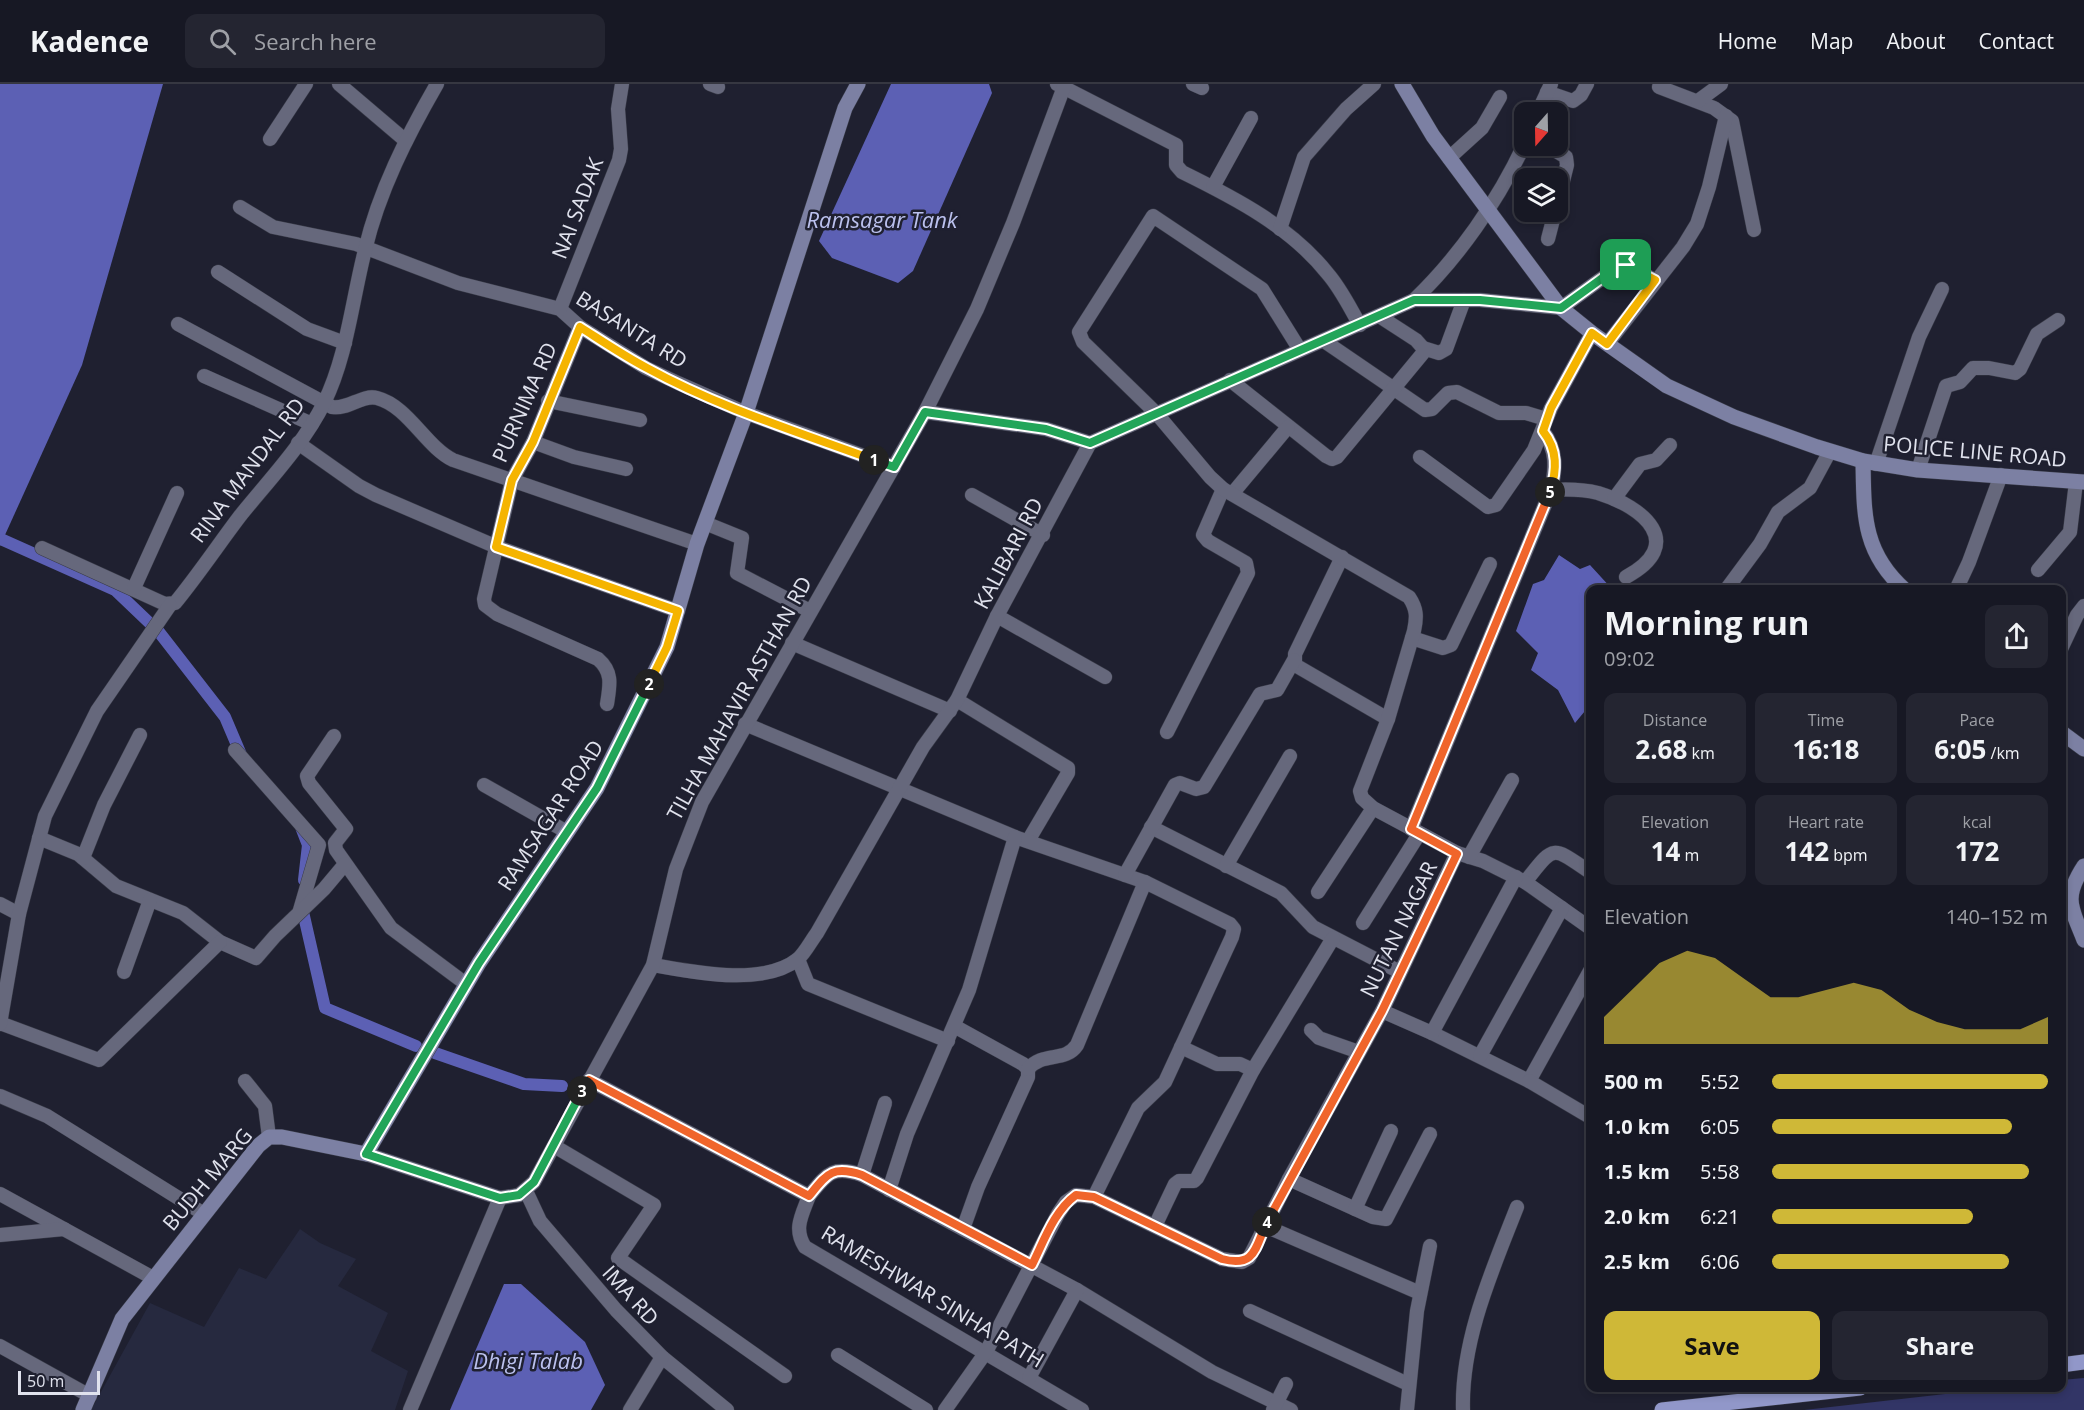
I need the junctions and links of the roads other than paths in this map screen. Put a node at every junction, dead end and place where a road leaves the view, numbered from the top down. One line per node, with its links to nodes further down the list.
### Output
1 (306, 84): 18 (street)
2 (339, 84): 19 (street)
3 (437, 84): 19 (street, RINA MANDAL RD)
4 (622, 84): 36 (street, NAI SADAK)
5 (858, 84): 54 (street, RAMSAGAR ROAD)
6 (1374, 84): 26 (street)
7 (1402, 84): 21 (street, POLICE LINE ROAD)
8 (1587, 84): 12 (street)
9 (1721, 84): 14 (street)
10 (1062, 85): 22 (street); 53 (street, TILHA MAHAVIR ASTHAN RD)
11 (1659, 87): 14 (street)
12 (1549, 88): 15 (street)
13 (1500, 97): 21 (street)
14 (1698, 101): 16 (street)
15 (1543, 102)
16 (1726, 116): 27 (street); 31 (street)
17 (1251, 118): 22 (street)
18 (270, 139)
19 (405, 141): 29 (street, RINA MANDAL RD)
20 (1518, 156): 24 (street)
21 (1449, 158): 24 (street, POLICE LINE ROAD)
22 (1213, 187): 26 (street)
23 (240, 207): 29 (street, BASANTA RD)
24 (1487, 208): 33 (street); 35 (street, POLICE LINE ROAD)
25 (1552, 222): 28 (street)
26 (1280, 229): 40 (street)
27 (1754, 230)
28 (1548, 239)
29 (365, 248): 36 (street, BASANTA RD); 44 (street, RINA MANDAL RD)
30 (218, 272): 44 (street)
31 (1655, 280): 35 (street); 45 (street)
32 (1942, 289): 66 (street)
33 (1414, 300): 34 (street); 37 (street)
34 (1464, 300): 35 (street); 46 (street)
35 (1561, 308): 42 (street, POLICE LINE ROAD)
36 (560, 309): 41 (street, BASANTA RD)
37 (1379, 316): 40 (street); 46 (street)
38 (2058, 320): 69 (street)
39 (178, 324): 52 (street)
40 (1360, 325): 43 (street)
41 (580, 327): 51 (street, PURNIMA RD); 54 (street, BASANTA RD)
42 (1592, 333): 45 (street, POLICE LINE ROAD); 58 (street)
43 (1324, 341): 47 (street); 50 (street)
44 (345, 343): 52 (street, RINA MANDAL RD)
45 (1607, 344): 64 (street, POLICE LINE ROAD)
46 (1423, 348): 50 (street)
47 (1300, 350): 49 (street); 55 (street)
48 (204, 376): 57 (street)
49 (1230, 380): 55 (street); 59 (street)
50 (1394, 390): 58 (street); 59 (street)
51 (548, 401): 56 (street); 60 (street, PURNIMA RD)
52 (324, 402): 57 (street, RINA MANDAL RD); 71 (street)
53 (925, 412): 62 (street); 67 (street, TILHA MAHAVIR ASTHAN RD)
54 (746, 413): 67 (street, BASANTA RD); 78 (street, RAMSAGAR ROAD)
55 (1157, 414): 62 (street); 74 (street)
56 (640, 420)
57 (312, 424): 61 (street, RINA MANDAL RD)
58 (1545, 425): 65 (street); 73 (street)
59 (1288, 427): 74 (street)
60 (533, 442): 68 (street); 71 (street, PURNIMA RD)
61 (298, 443): 81 (street); 91 (street, RINA MANDAL RD)
62 (1090, 443): 79 (street, KALIBARI RD)
63 (1670, 445): 77 (street)
64 (1830, 451): 66 (street, POLICE LINE ROAD); 87 (street)
65 (1420, 457)
66 (1870, 462): 69 (street, POLICE LINE ROAD); 88 (street)
67 (894, 467): 93 (street, TILHA MAHAVIR ASTHAN RD)
68 (626, 469)
69 (1918, 470): 70 (street, POLICE LINE ROAD)
70 (2001, 475): 72 (street, POLICE LINE ROAD); 89 (street)
71 (512, 480): 80 (street); 81 (street, PURNIMA RD)
72 (2080, 482): 85 (street)
73 (1551, 490): 77 (street); 118 (street)
74 (1228, 492): 83 (street); 105 (street)
75 (177, 493): 90 (street)
76 (972, 495): 79 (street)
77 (1614, 499): 86 (street)
78 (705, 524): 80 (street, RAMSAGAR ROAD); 93 (street)
79 (1043, 535): 95 (street, KALIBARI RD)
80 (697, 544): 94 (street, RAMSAGAR ROAD)
81 (496, 547): 94 (street); 101 (street, PURNIMA RD)
82 (42, 548): 90 (street)
83 (1342, 557): 96 (street); 99 (street)
84 (1490, 564): 96 (street)
85 (2038, 570)
86 (1626, 577)
87 (1730, 585)
88 (1900, 585)
89 (1958, 585)
90 (134, 588): 91 (street)
91 (170, 605): 119 (street, RINA MANDAL RD)
92 (2084, 606): 97 (street)
93 (810, 610): 98 (street, TILHA MAHAVIR ASTHAN RD)
94 (678, 611): 117 (street, RAMSAGAR ROAD)
95 (997, 616): 100 (street); 102 (street, KALIBARI RD)
96 (1412, 638): 103 (street)
97 (2066, 638)
98 (792, 643): 102 (street); 104 (street, TILHA MAHAVIR ASTHAN RD)
99 (1294, 660): 103 (street); 116 (street)
100 (1105, 677)
101 (607, 704)
102 (954, 705): 114 (street, KALIBARI RD); 120 (street)
103 (1388, 719): 115 (street)
104 (745, 724): 114 (street); 143 (street, TILHA MAHAVIR ASTHAN RD)
105 (1167, 732)
106 (140, 735): 122 (street)
107 (334, 736): 123 (street)
108 (2066, 736): 109 (street)
109 (2084, 749)
110 (235, 750): 134 (street)
111 (1290, 756): 124 (street)
112 (1512, 780): 121 (street)
113 (484, 785): 117 (street)
114 (899, 789): 120 (street); 142 (street, KALIBARI RD)
115 (1372, 808): 118 (street, NUTAN NAGAR); 130 (street)
116 (1151, 827): 124 (street); 127 (street)
117 (567, 832): 147 (street, RAMSAGAR ROAD)
118 (1415, 832): 121 (street, NUTAN NAGAR); 137 (street)
119 (39, 838): 122 (street); 136 (street, RINA MANDAL RD)
120 (1022, 839): 127 (street); 150 (street)
121 (1463, 856): 128 (street); 145 (street, NUTAN NAGAR)
122 (83, 858): 131 (street)
123 (345, 864): 134 (street); 147 (street)
124 (1226, 866): 139 (street)
125 (2084, 866): 135 (street)
126 (1586, 869): 128 (street)
127 (1125, 875): 129 (street)
128 (1520, 880): 133 (street); 152 (street)
129 (1145, 882): 154 (street); 157 (street)
130 (1318, 892)
131 (150, 900): 141 (street); 144 (street)
132 (0, 904): 136 (street)
133 (1562, 908): 138 (street); 156 (street)
134 (300, 912): 141 (street)
135 (2066, 912): 140 (street)
136 (19, 914): 149 (street, RINA MANDAL RD)
137 (1363, 923)
138 (1586, 925)
139 (1333, 938): 145 (street); 158 (street)
140 (2084, 940)
141 (220, 942): 149 (street)
142 (798, 959): 143 (street, KALIBARI RD); 153 (street)
143 (653, 965): 159 (street, TILHA MAHAVIR ASTHAN RD)
144 (124, 972)
145 (1400, 972): 148 (street, NUTAN NAGAR)
146 (1586, 978): 161 (street)
147 (466, 984): 169 (street)
148 (1382, 1011): 152 (street); 155 (street, NUTAN NAGAR)
149 (0, 1024)
150 (954, 1026): 153 (street); 157 (street)
151 (1311, 1030): 155 (street)
152 (1432, 1033): 156 (street)
153 (948, 1041): 172 (street)
154 (1181, 1047): 158 (street); 176 (street)
155 (1359, 1052): 171 (street, NUTAN NAGAR)
156 (1480, 1056): 161 (street)
157 (1028, 1069): 184 (street)
158 (1253, 1070): 181 (street)
159 (589, 1080): 168 (street, TILHA MAHAVIR ASTHAN RD); 175 (street)
160 (245, 1081): 167 (street)
161 (1528, 1081): 164 (street)
162 (0, 1096): 180 (street)
163 (885, 1103): 170 (street)
164 (1586, 1115)
165 (1391, 1131): 179 (street)
166 (1430, 1134): 179 (street)
167 (269, 1137): 169 (street, BUDH MARG); 180 (street, BUDH MARG)
168 (554, 1146): 173 (street, TILHA MAHAVIR ASTHAN RD); 198 (street)
169 (366, 1154): 177 (street)
170 (862, 1175): 172 (street); 175 (street)
171 (1289, 1179): 179 (street); 182 (street, NUTAN NAGAR)
172 (889, 1190): 184 (street)
173 (526, 1191): 177 (street); 195 (street, IMA RD)
174 (0, 1194): 183 (street)
175 (809, 1196): 193 (street, RAMESHWAR SINHA PATH)
176 (1094, 1197): 181 (street, NUTAN NAGAR); 187 (street)
177 (500, 1198): 205 (street)
178 (1516, 1207): 213 (street)
179 (1355, 1209)
180 (204, 1214): 188 (street, BUDH MARG)
181 (1155, 1226): 182 (street, NUTAN NAGAR)
182 (1265, 1226): 190 (street)
183 (65, 1229): 185 (street); 188 (street)
184 (963, 1229): 187 (street)
185 (0, 1235)
186 (1430, 1246): 190 (street)
187 (1032, 1265): 189 (street); 193 (street)
188 (153, 1278): 203 (street, BUDH MARG)
189 (1077, 1290): 199 (street); 204 (street)
190 (1420, 1293): 201 (street)
191 (1250, 1311): 201 (street)
192 (0, 1346): 203 (street)
193 (986, 1352): 199 (street, RAMESHWAR SINHA PATH); 209 (street)
194 (837, 1355): 208 (street)
195 (662, 1357): 206 (street); 207 (street, IMA RD)
196 (2084, 1362): 197 (main road)
197 (2066, 1364)
198 (784, 1376)
199 (1029, 1378): 210 (street, RAMESHWAR SINHA PATH)
200 (1286, 1384): 204 (street)
201 (1408, 1384): 212 (street)
202 (1824, 1392): 214 (main road)
203 (86, 1403)
204 (1275, 1407): 211 (street)
205 (410, 1410)
206 (630, 1410)
207 (727, 1410)
208 (926, 1410)
209 (945, 1410)
210 (1082, 1410)
211 (1291, 1410)
212 (1407, 1410)
213 (1463, 1410)
214 (1662, 1410)

